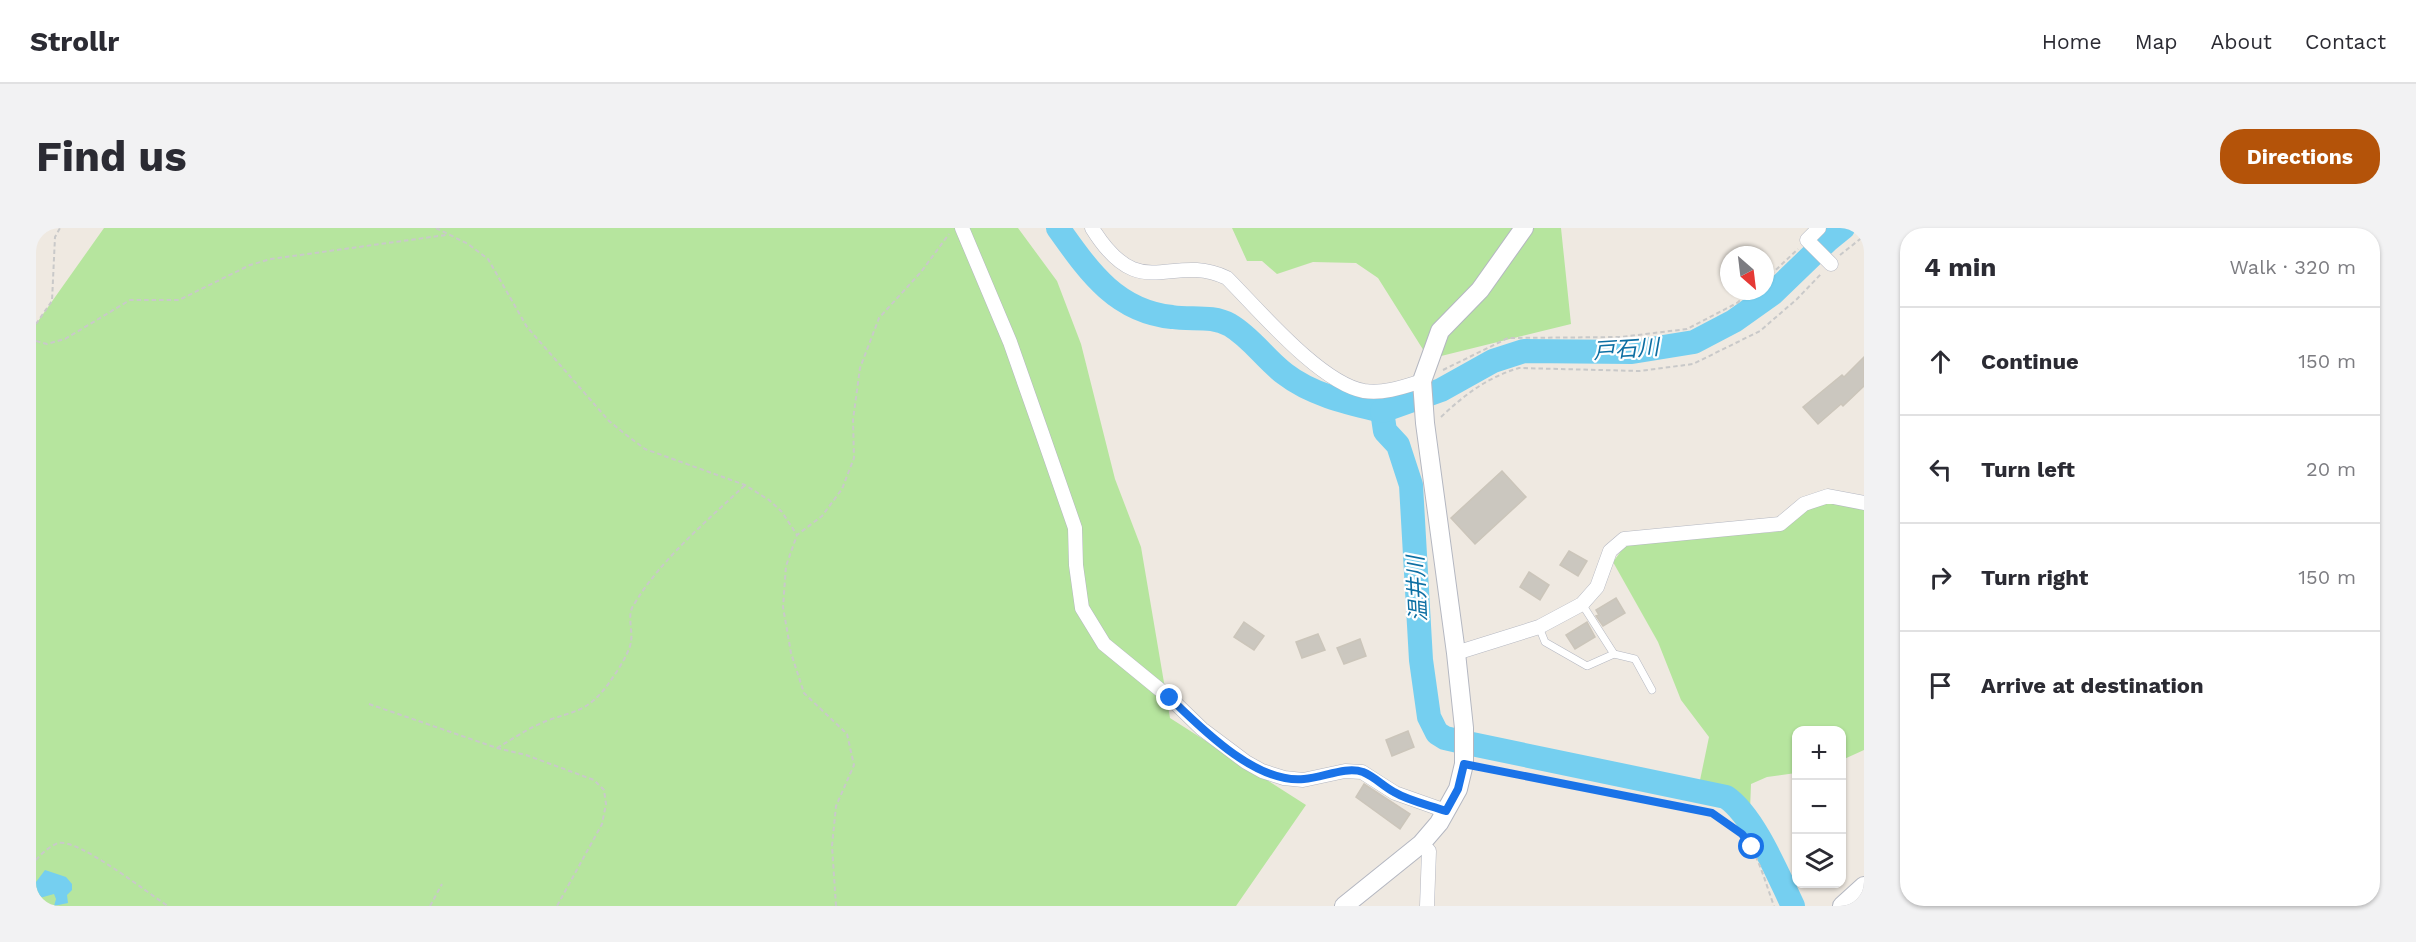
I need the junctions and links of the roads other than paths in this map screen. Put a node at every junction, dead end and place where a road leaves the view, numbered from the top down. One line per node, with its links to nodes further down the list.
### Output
1 (962, 228): 13 (street)
2 (1092, 228): 6 (street)
3 (1524, 228): 6 (street)
4 (1819, 228): 5 (street)
5 (1831, 264)
6 (1422, 381): 10 (street)
7 (1864, 503): 8 (street)
8 (1582, 604): 9 (street); 11 (lane)
9 (1539, 627): 10 (street); 11 (lane)
10 (1456, 653): 13 (street)
11 (1614, 654): 12 (lane)
12 (1652, 690)
13 (1446, 811): 14 (street)
14 (1421, 844): 16 (street); 17 (street)
15 (1864, 886): 18 (street)
16 (1344, 906)
17 (1427, 906)
18 (1842, 906)

